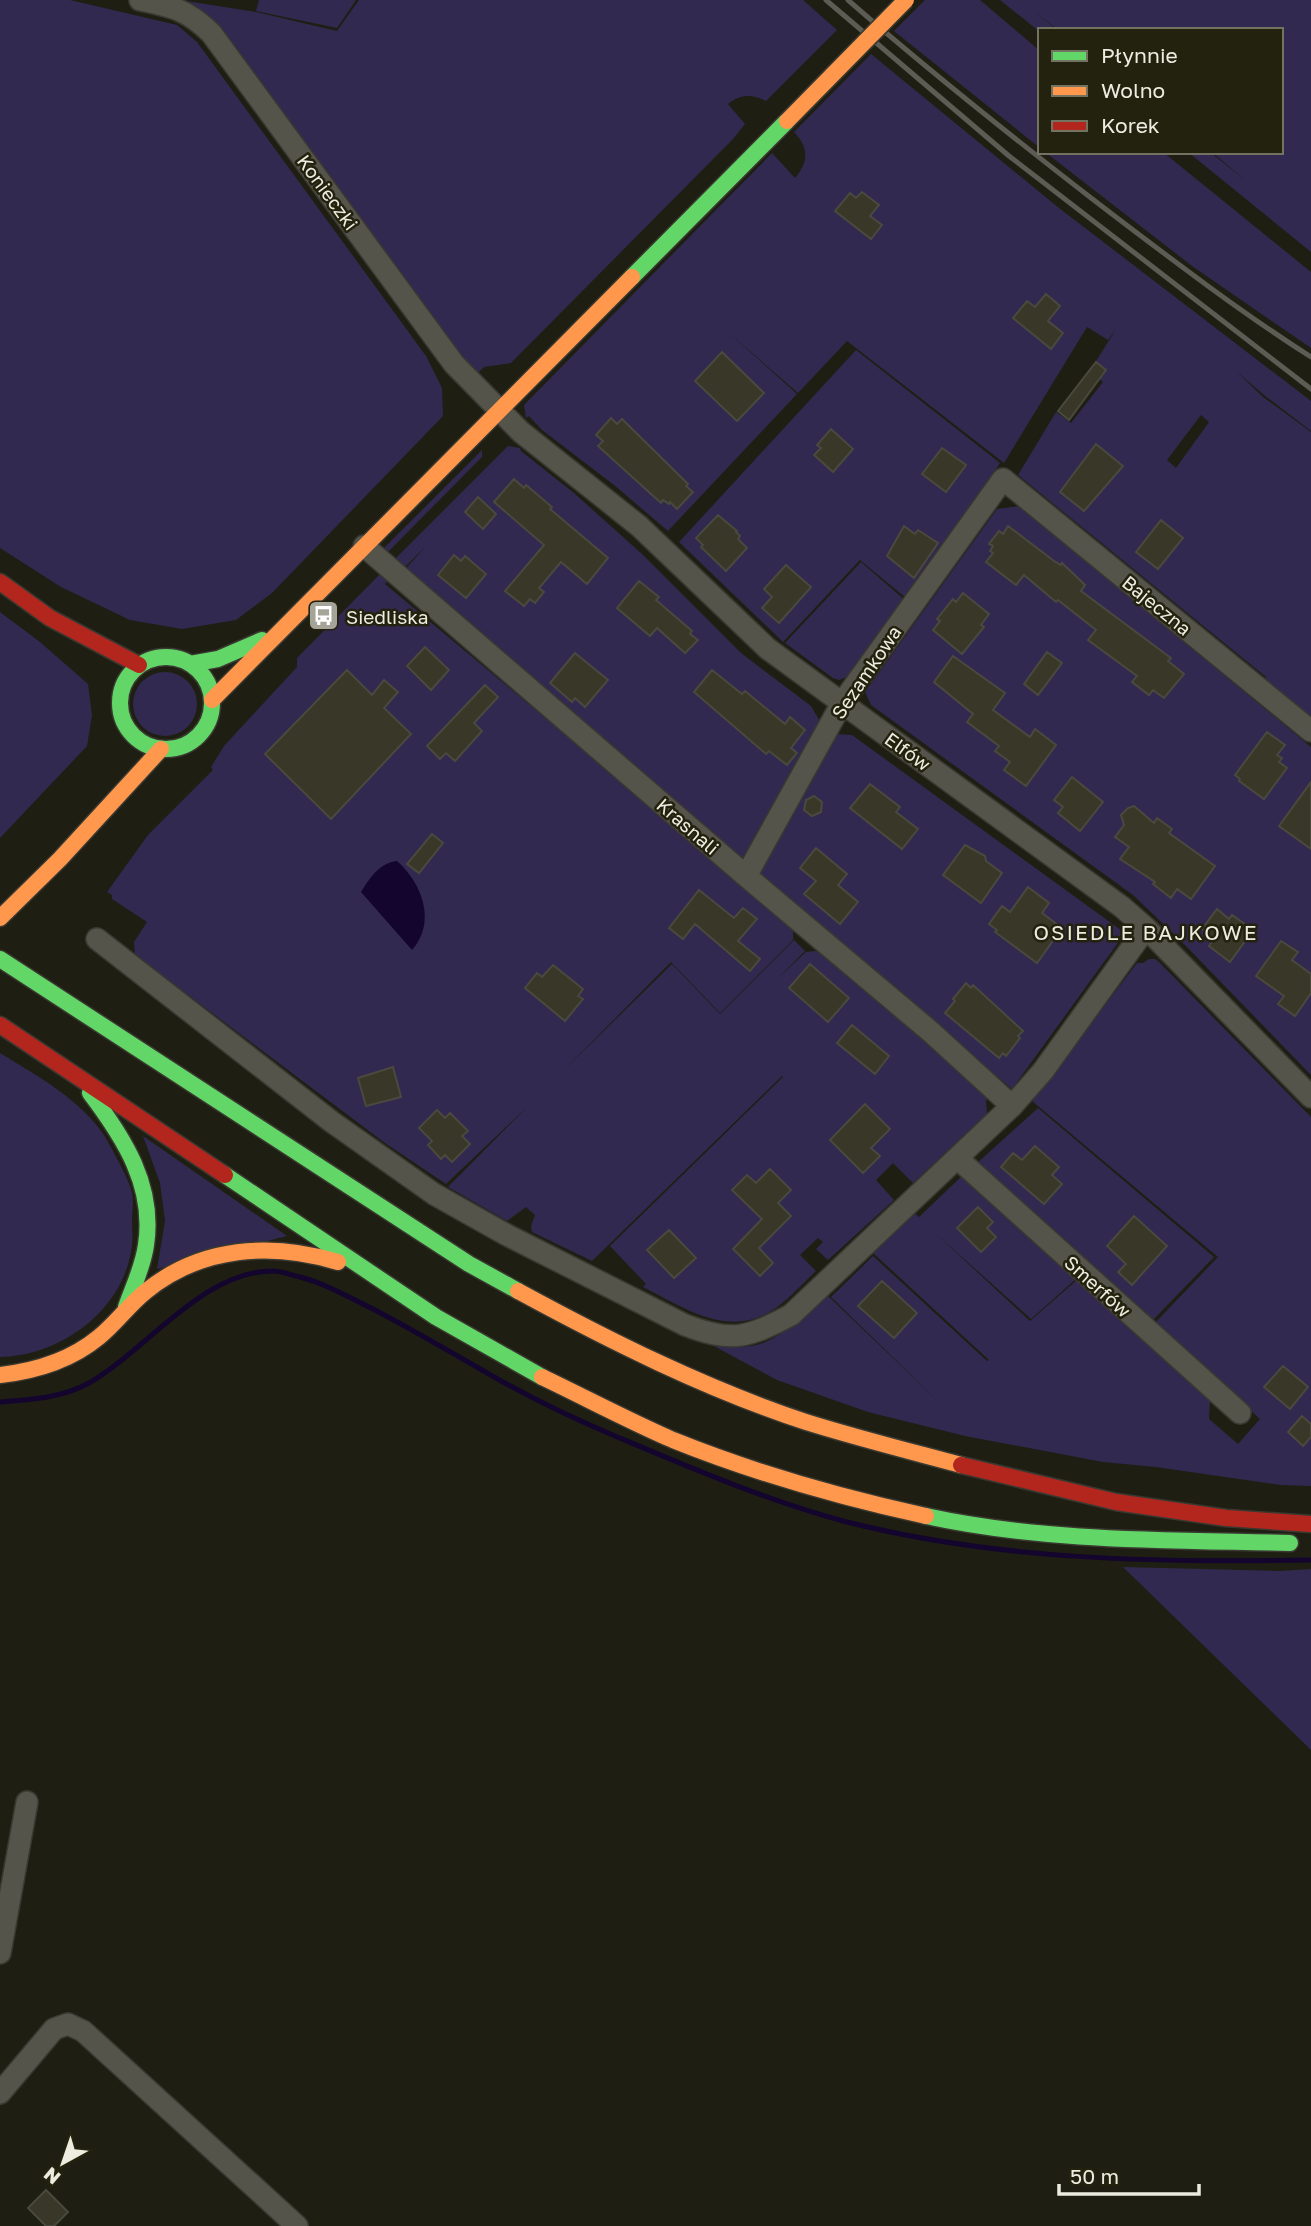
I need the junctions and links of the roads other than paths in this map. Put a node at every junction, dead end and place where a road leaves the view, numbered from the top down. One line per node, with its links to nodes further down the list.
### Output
1 (140, 0): 3 (street, Konieczki)
2 (906, 0): 3 (main road, bridge)
3 (499, 410): 5 (main road); 13 (street, Elfów)
4 (1003, 479): 13 (street, Sezamkowa); 14 (street, Bajeczna)
5 (363, 546): 8 (main road); 20 (street, Krasnali)
6 (0, 582): 7 (main road)
7 (50, 618): 9 (main road); 11 (main road)
8 (284, 628): 10 (main road); 12 (main road)
9 (87, 655)
10 (190, 664): 11 (main road); 12 (main road)
11 (139, 665): 15 (main road)
12 (212, 700): 16 (main road)
13 (842, 704): 20 (street, Sezamkowa); 22 (street, Elfów)
14 (1311, 731)
15 (131, 733): 16 (main road); 17 (main road)
16 (161, 749): 19 (main road)
17 (123, 752)
18 (109, 783): 19 (main road)
19 (89, 827): 21 (main road)
20 (746, 876): 28 (street, Krasnali)
21 (0, 918)
22 (1146, 929): 27 (street, Elfów); 28 (street)
23 (97, 939): 29 (street)
24 (0, 959): 34 (main road)
25 (0, 1025): 26 (main road)
26 (78, 1077): 30 (main road); 31 (main road)
27 (1311, 1097)
28 (1012, 1106): 29 (street)
29 (957, 1158): 33 (street, Smerfów)
30 (384, 1284): 31 (main road); 35 (main road)
31 (125, 1310): 32 (main road)
32 (0, 1375)
33 (1240, 1413)
34 (1311, 1524)
35 (1311, 1542)
36 (27, 1801): 37 (street)
37 (0, 1953)
38 (0, 2093): 39 (street)
39 (297, 2226)

